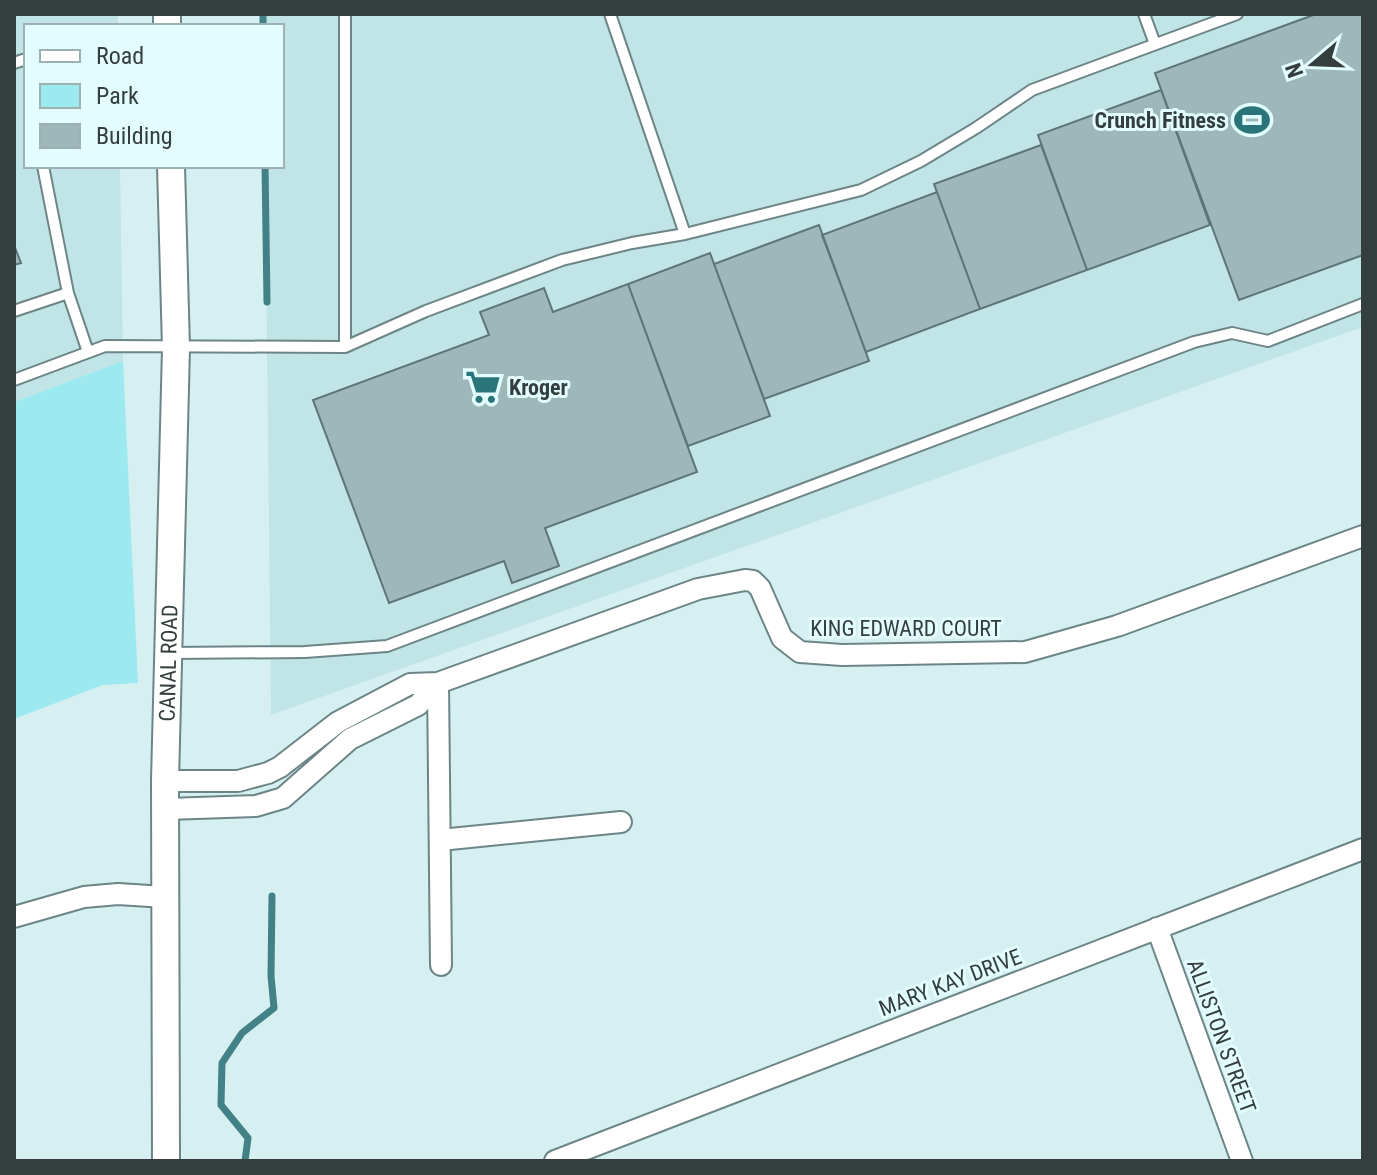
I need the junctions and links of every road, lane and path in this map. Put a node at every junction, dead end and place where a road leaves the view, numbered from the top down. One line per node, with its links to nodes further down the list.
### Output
1 (345, 14): 12 (lane)
2 (610, 14): 8 (lane)
3 (1144, 14): 5 (lane)
4 (1237, 14): 5 (lane)
5 (1155, 44): 8 (lane)
6 (43, 168): 9 (lane)
7 (171, 168): 13 (street, CANAL ROAD)
8 (685, 234): 12 (lane)
9 (68, 293): 11 (lane); 14 (lane)
10 (1363, 304): 17 (lane)
11 (14, 311)
12 (345, 347): 13 (lane)
13 (176, 348): 14 (lane); 17 (street, CANAL ROAD)
14 (88, 352): 15 (lane)
15 (14, 380)
16 (1363, 536): 18 (street, KING EDWARD COURT)
17 (167, 653): 19 (street, CANAL ROAD)
18 (438, 683): 19 (street); 20 (street); 22 (street)
19 (165, 781): 20 (street, CANAL ROAD)
20 (167, 809): 24 (street, CANAL ROAD)
21 (621, 822): 22 (street)
22 (440, 840): 27 (street)
23 (1363, 849): 26 (street, MARY KAY DRIVE)
24 (165, 897): 25 (street); 28 (street, CANAL ROAD)
25 (14, 917)
26 (1157, 928): 29 (street, MARY KAY DRIVE); 30 (street, ALLISTON STREET)
27 (441, 965)
28 (166, 1161)
29 (555, 1161)
30 (1242, 1161)

